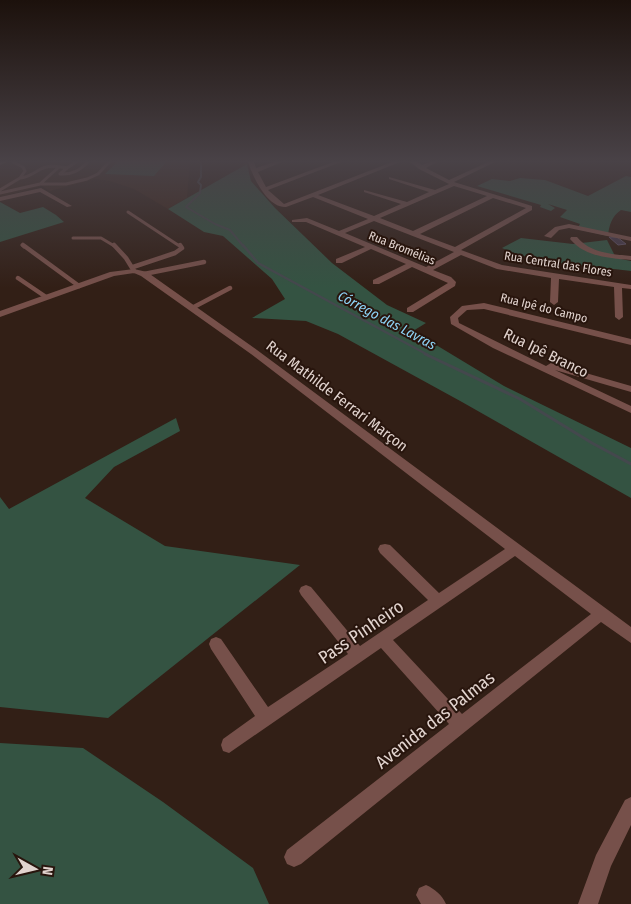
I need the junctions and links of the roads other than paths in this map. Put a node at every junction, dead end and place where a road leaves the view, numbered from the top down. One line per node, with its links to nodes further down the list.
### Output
1 (66, 204): 6 (street)
2 (337, 204): 8 (street, Rua Central das Flores)
3 (406, 204): 8 (street)
4 (475, 204): 11 (street)
5 (520, 204): 18 (street)
6 (69, 206)
7 (128, 212): 24 (lane)
8 (373, 218): 10 (street); 11 (street, Rua Central das Flores)
9 (294, 221): 10 (street, Rua Bromélias)
10 (338, 234): 17 (street, Rua Bromélias)
11 (413, 234): 18 (street, Rua Central das Flores)
12 (548, 236): 15 (street)
13 (73, 238): 24 (lane)
14 (574, 239): 19 (street)
15 (631, 239)
16 (22, 245): 29 (lane)
17 (370, 247): 20 (street); 22 (street, Rua Bromélias)
18 (458, 251): 23 (street); 25 (street, Rua Central das Flores)
19 (631, 258)
20 (339, 261)
21 (204, 262): 24 (lane)
22 (412, 264): 23 (street, Rua Bromélias); 27 (street)
23 (427, 270): 35 (street, Rua Bromélias)
24 (137, 271): 29 (street); 34 (street, Rua Mathilde Ferrari Marçon)
25 (556, 277): 28 (street, Rua Central das Flores); 33 (street)
26 (18, 278): 32 (lane)
27 (376, 282)
28 (618, 285): 30 (street, Rua Central das Flores); 38 (street)
29 (79, 286): 32 (street)
30 (631, 287)
31 (230, 288): 34 (lane)
32 (46, 297): 36 (street)
33 (554, 302)
34 (192, 308): 44 (street, Rua Mathilde Ferrari Marçon)
35 (410, 310)
36 (0, 314)
37 (454, 317): 39 (street, Rua Ipê do Campo); 40 (street, Rua Ipê Branco)
38 (619, 317)
39 (631, 342)
40 (531, 363): 41 (street); 42 (street, Rua Ipê Branco)
41 (631, 389)
42 (631, 410)
43 (385, 549): 46 (street)
44 (515, 549): 46 (street, Pass Pinheiro); 47 (street, Rua Mathilde Ferrari Marçon)
45 (306, 591): 51 (street)
46 (439, 602): 49 (street, Pass Pinheiro)
47 (601, 614): 48 (street, Rua Mathilde Ferrari Marçon); 53 (street, Avenida das Palmas)
48 (631, 636)
49 (383, 640): 51 (street, Pass Pinheiro); 53 (street)
50 (216, 644): 52 (street)
51 (359, 656): 52 (street, Pass Pinheiro)
52 (266, 718): 54 (street, Pass Pinheiro)
53 (461, 725): 56 (street, Avenida das Palmas)
54 (229, 746)
55 (631, 806): 57 (street)
56 (294, 857)
57 (588, 904)

